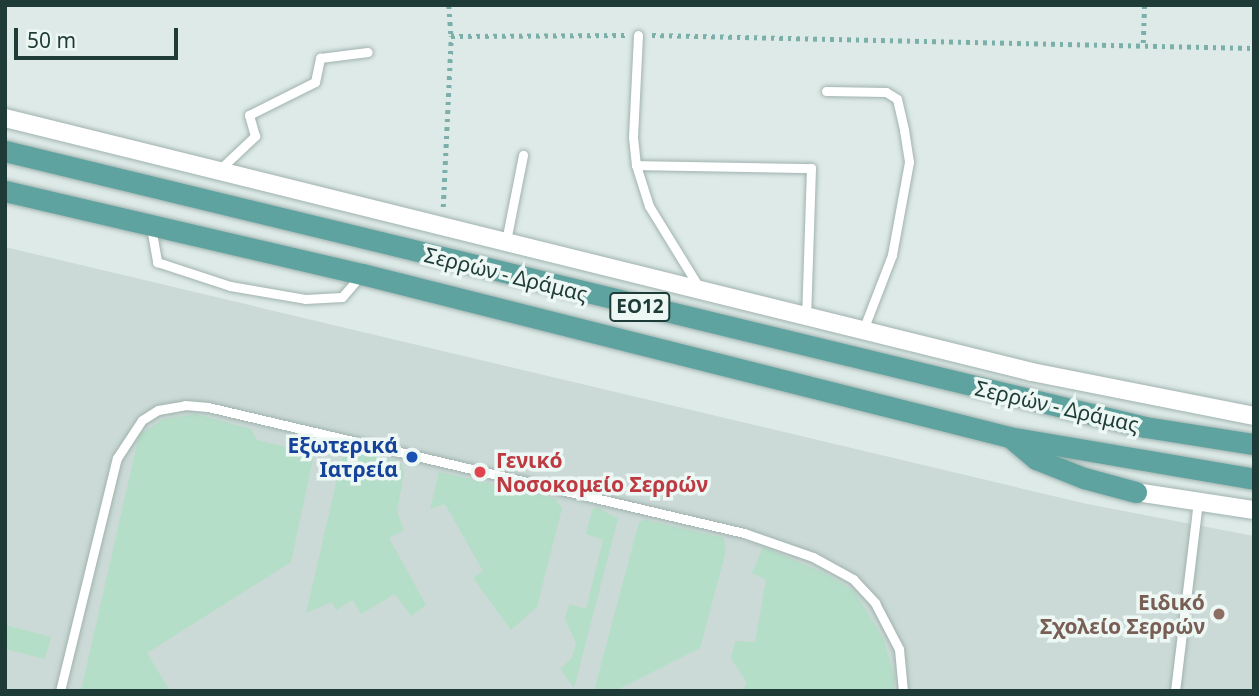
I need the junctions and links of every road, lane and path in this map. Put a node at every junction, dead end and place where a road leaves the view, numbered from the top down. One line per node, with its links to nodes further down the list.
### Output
1 (449, 5): 4 (path)
2 (1144, 5): 5 (path)
3 (638, 35): 4 (path); 5 (path); 14 (lane)
4 (451, 36): 17 (path)
5 (1143, 43): 6 (path)
6 (1254, 48)
7 (368, 52): 15 (lane)
8 (826, 91): 23 (lane)
9 (5, 118): 15 (street)
10 (5, 140): 13 (main road)
11 (5, 151): 13 (main road, Σερρών - Δράμας / ΕΟ12)
12 (523, 155): 19 (lane)
13 (29, 157): 26 (main road, Σερρών - Δράμας / ΕΟ12)
14 (636, 165): 21 (lane); 22 (lane)
15 (219, 170): 17 (street)
16 (6, 191): 18 (main road, Σερρών - Δράμας / ΕΟ12)
17 (442, 226): 19 (street)
18 (151, 227): 20 (main road, Σερρών - Δράμας / ΕΟ12); 20 (lane)
19 (506, 241): 21 (street)
20 (362, 274): 25 (main road, Σερρών - Δράμας / ΕΟ12)
21 (701, 290): 22 (street)
22 (806, 316): 23 (street)
23 (863, 330): 24 (street)
24 (1254, 415)
25 (1009, 437): 27 (main road, Σερρών - Δράμας / ΕΟ12); 28 (main road)
26 (1254, 444)
27 (1254, 479)
28 (1136, 492): 29 (street)
29 (1198, 501): 30 (street); 33 (lane)
30 (1254, 510)
31 (60, 691): 32 (lane)
32 (903, 691)
33 (1175, 691)

